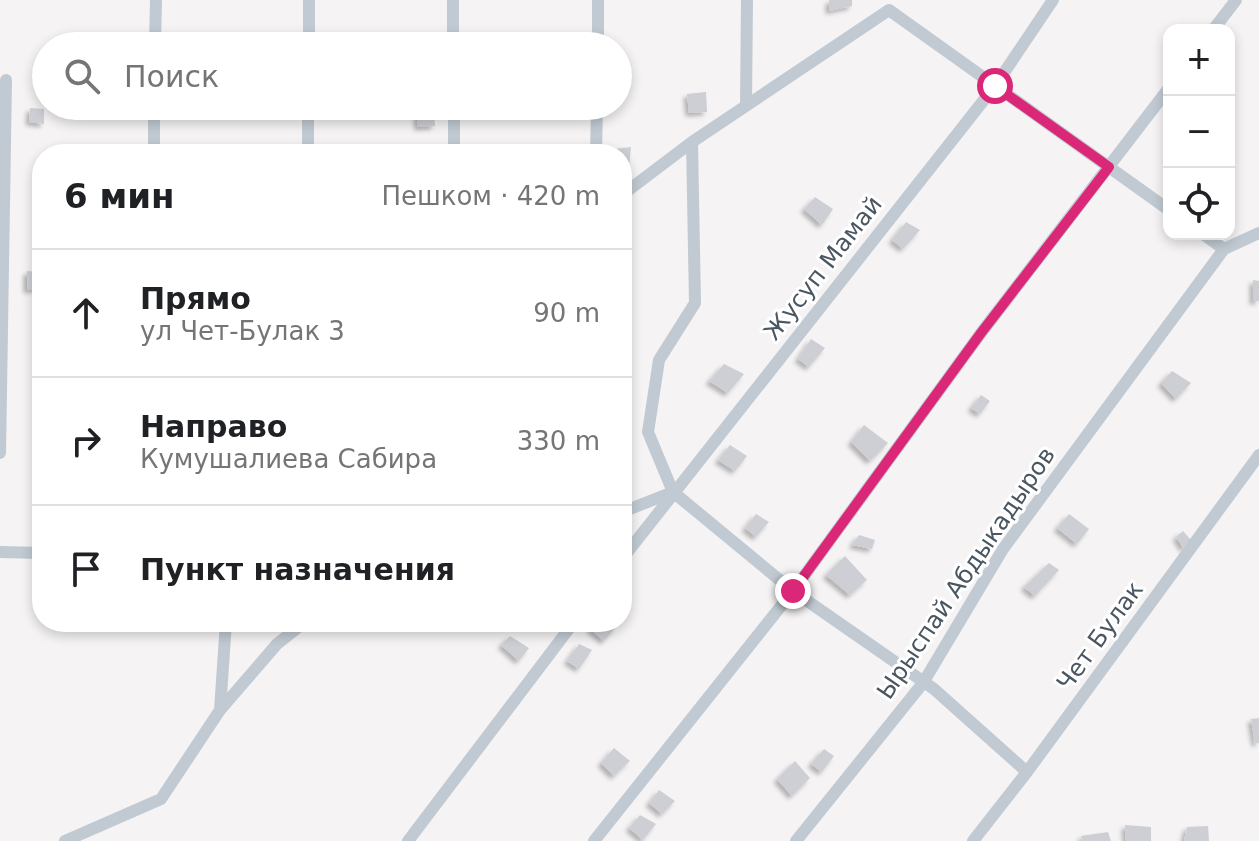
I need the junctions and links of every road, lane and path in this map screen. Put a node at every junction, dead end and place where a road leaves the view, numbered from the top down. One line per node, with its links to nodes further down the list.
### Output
1 (156, 0): 10 (street)
2 (309, 0): 11 (street)
3 (453, 0): 12 (street)
4 (598, 0): 13 (street)
5 (747, 0): 17 (street)
6 (1053, 0): 15 (street, Жусуп Мамай)
7 (1236, 0): 9 (street)
8 (889, 5): 15 (street); 17 (street)
9 (1218, 24)
10 (155, 32)
11 (309, 32)
12 (453, 32)
13 (598, 32)
14 (6, 80): 33 (street)
15 (995, 86): 27 (street); 36 (street, Жусуп Мамай)
16 (1163, 96): 27 (street)
17 (746, 105): 22 (street)
18 (154, 120): 23 (street)
19 (308, 120): 24 (street)
20 (454, 120): 25 (street)
21 (597, 120): 26 (street)
22 (692, 142): 28 (street); 36 (street)
23 (154, 144)
24 (308, 144)
25 (454, 144)
26 (596, 144)
27 (1109, 167): 29 (street); 41 (street)
28 (632, 187)
29 (1163, 206)
30 (1259, 233): 32 (street)
31 (1211, 240): 32 (street)
32 (1224, 249): 45 (street, Ырыспай Абдыкадыров)
33 (0, 453)
34 (1259, 455): 35 (street, Чет Булак)
35 (1255, 466): 47 (street, Чет Булак)
36 (673, 492): 37 (street); 38 (street, Жусуп Мамай); 41 (street)
37 (632, 508)
38 (632, 546)
39 (0, 552): 40 (street)
40 (32, 553)
41 (793, 591): 45 (street); 50 (street)
42 (225, 632): 46 (street)
43 (292, 632): 46 (street)
44 (566, 632): 49 (street)
45 (923, 683): 47 (street); 51 (street, Ырыспай Абдыкадыров)
46 (220, 710): 48 (street)
47 (1027, 772): 52 (street, Чет Булак)
48 (65, 841)
49 (408, 841)
50 (594, 841)
51 (796, 841)
52 (973, 841)

